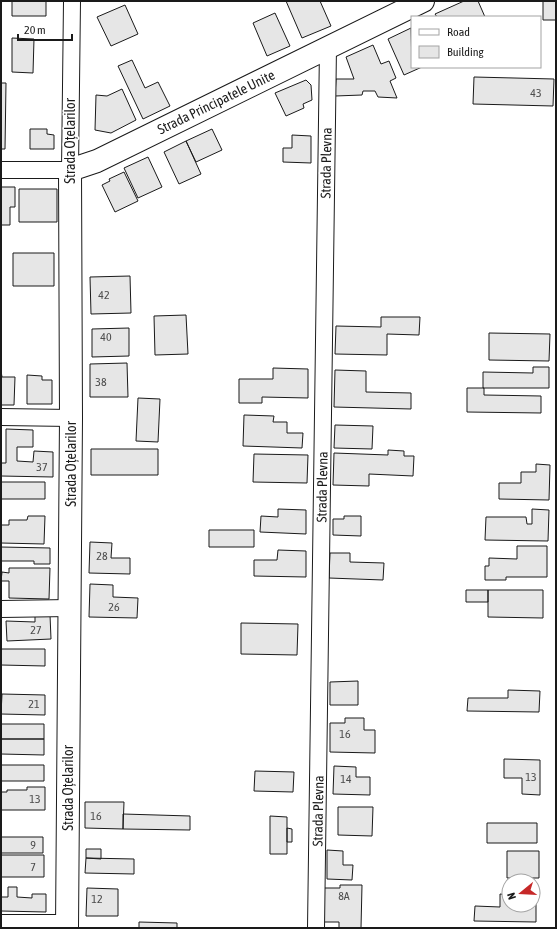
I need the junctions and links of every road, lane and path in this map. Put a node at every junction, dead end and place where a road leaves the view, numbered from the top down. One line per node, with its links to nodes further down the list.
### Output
1 (72, 1): 5 (street, Strada Oțelarilor)
2 (423, 1): 3 (street, Strada Principatele Unite)
3 (328, 47): 5 (street, Strada Principatele Unite); 12 (street, Strada Plevna)
4 (1, 170): 5 (street, Strada Principatele Unite)
5 (70, 170): 7 (street, Strada Oțelarilor)
6 (1, 417): 7 (street)
7 (71, 418): 8 (street, Strada Oțelarilor)
8 (70, 608): 9 (street); 11 (street, Strada Oțelarilor)
9 (1, 609)
10 (1, 923): 11 (street)
11 (67, 926)
12 (316, 928)

